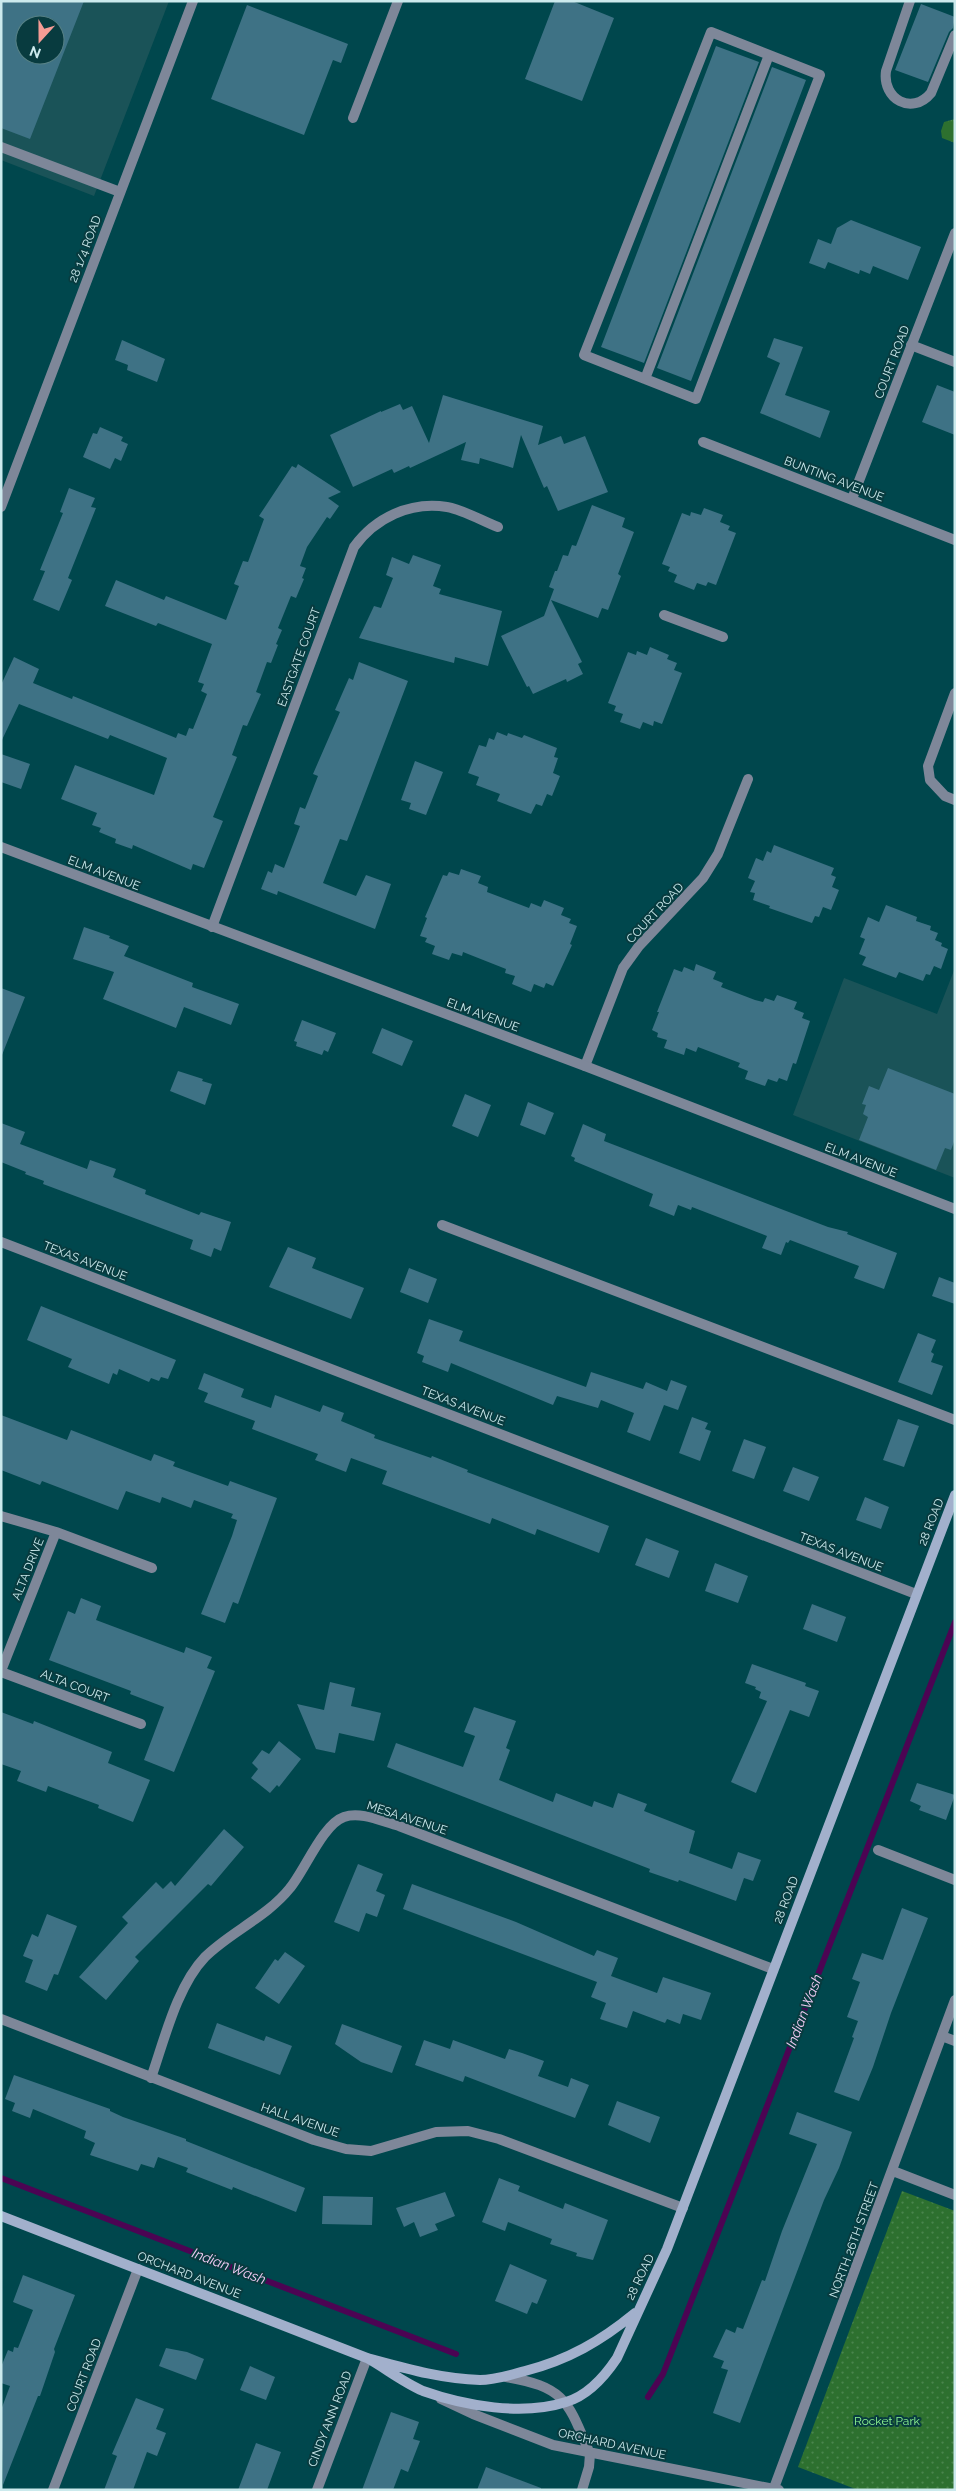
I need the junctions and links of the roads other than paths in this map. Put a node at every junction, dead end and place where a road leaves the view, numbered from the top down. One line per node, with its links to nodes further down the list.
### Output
1 (192, 1): 8 (street, 28 1/4 ROAD)
2 (398, 1): 6 (street)
3 (910, 1): 4 (street)
4 (955, 36)
5 (769, 55): 12 (street); 12 (street); 12 (street)
6 (353, 118)
7 (1, 147): 8 (street)
8 (120, 192): 15 (street, 28 1/4 ROAD)
9 (955, 234): 10 (street, COURT ROAD)
10 (911, 345): 11 (street); 14 (street, COURT ROAD)
11 (955, 362)
12 (645, 379)
13 (703, 442): 14 (street, BUNTING AVENUE)
14 (852, 499): 17 (street, BUNTING AVENUE)
15 (1, 507)
16 (498, 526): 24 (street, EASTGATE COURT)
17 (955, 540)
18 (664, 615): 19 (street)
19 (723, 637)
20 (955, 693): 22 (street)
21 (748, 779): 25 (street, COURT ROAD)
22 (955, 800)
23 (1, 847): 24 (street, ELM AVENUE)
24 (212, 927): 25 (street, ELM AVENUE)
25 (585, 1066): 26 (street, ELM AVENUE)
26 (955, 1209)
27 (442, 1224): 29 (street)
28 (1, 1242): 34 (street, TEXAS AVENUE)
29 (955, 1420)
30 (955, 1495): 34 (main road, 28 ROAD)
31 (1, 1516): 32 (street)
32 (56, 1532): 33 (street); 35 (street, ALTA DRIVE)
33 (152, 1568)
34 (916, 1594): 39 (main road, 28 ROAD)
35 (1, 1671): 36 (street, ALTA COURT)
36 (140, 1724)
37 (878, 1850): 38 (street)
38 (955, 1880)
39 (773, 1969): 44 (street, MESA AVENUE); 47 (main road, 28 ROAD)
40 (955, 2000): 42 (street, NORTH 26TH STREET)
41 (1, 2020): 44 (street, HALL AVENUE)
42 (942, 2036): 43 (street); 45 (street, NORTH 26TH STREET)
43 (955, 2040)
44 (151, 2078): 47 (street, HALL AVENUE)
45 (893, 2171): 46 (street); 57 (street, NORTH 26TH STREET)
46 (955, 2195)
47 (683, 2208): 50 (main road, 28 ROAD)
48 (1, 2216): 49 (main road, ORCHARD AVENUE)
49 (138, 2269): 51 (main road, ORCHARD AVENUE); 58 (street, COURT ROAD)
50 (636, 2312): 52 (main road, 28 ROAD); 54 (main road, 28 ROAD)
51 (367, 2358): 52 (main road, ORCHARD AVENUE); 53 (main road, ORCHARD AVENUE); 59 (street, CINDY ANN ROAD)
52 (506, 2376): 54 (street, ORCHARD AVENUE)
53 (422, 2390): 54 (main road, 28 ROAD); 55 (street, ORCHARD AVENUE)
54 (567, 2402): 55 (street)
55 (590, 2454): 56 (street, ORCHARD AVENUE); 60 (street)
56 (745, 2486): 57 (street, ORCHARD AVENUE)
57 (777, 2489)
58 (54, 2490)
59 (317, 2490)
60 (582, 2490)

